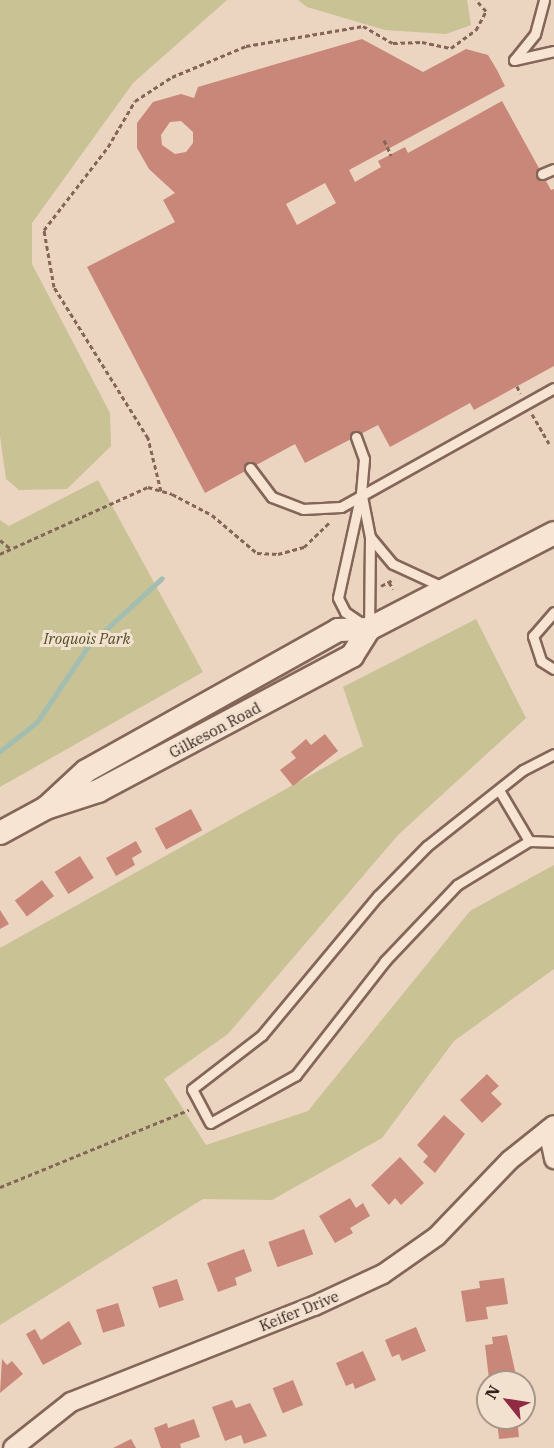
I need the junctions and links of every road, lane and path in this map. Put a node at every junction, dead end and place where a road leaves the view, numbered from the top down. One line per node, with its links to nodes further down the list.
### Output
1 (476, 0): 11 (path)
2 (544, 0): 3 (lane)
3 (554, 51)
4 (384, 140): 5 (path)
5 (391, 154)
6 (554, 169): 7 (lane)
7 (542, 174)
8 (554, 388): 12 (lane)
9 (357, 437): 12 (lane)
10 (250, 468): 13 (lane)
11 (161, 491): 13 (path); 17 (path)
12 (361, 493): 13 (lane); 15 (lane); 25 (lane)
13 (341, 507)
14 (554, 533): 22 (street)
15 (370, 537): 22 (lane); 25 (lane)
16 (0, 540): 17 (path)
17 (11, 549): 18 (path)
18 (0, 554)
19 (400, 576): 20 (path)
20 (389, 582): 21 (path); 23 (path)
21 (380, 587)
22 (448, 588): 25 (street)
23 (393, 589)
24 (554, 612): 26 (lane)
25 (369, 629): 29 (street, Gilkeson Road)
26 (554, 669)
27 (554, 754): 28 (lane)
28 (499, 790): 30 (lane); 32 (lane)
29 (0, 833)
30 (528, 841): 31 (lane); 32 (lane)
31 (554, 842)
32 (199, 1106): 35 (path)
33 (551, 1128): 34 (street); 36 (street, Keifer Drive)
34 (554, 1159)
35 (0, 1187)
36 (13, 1448)

